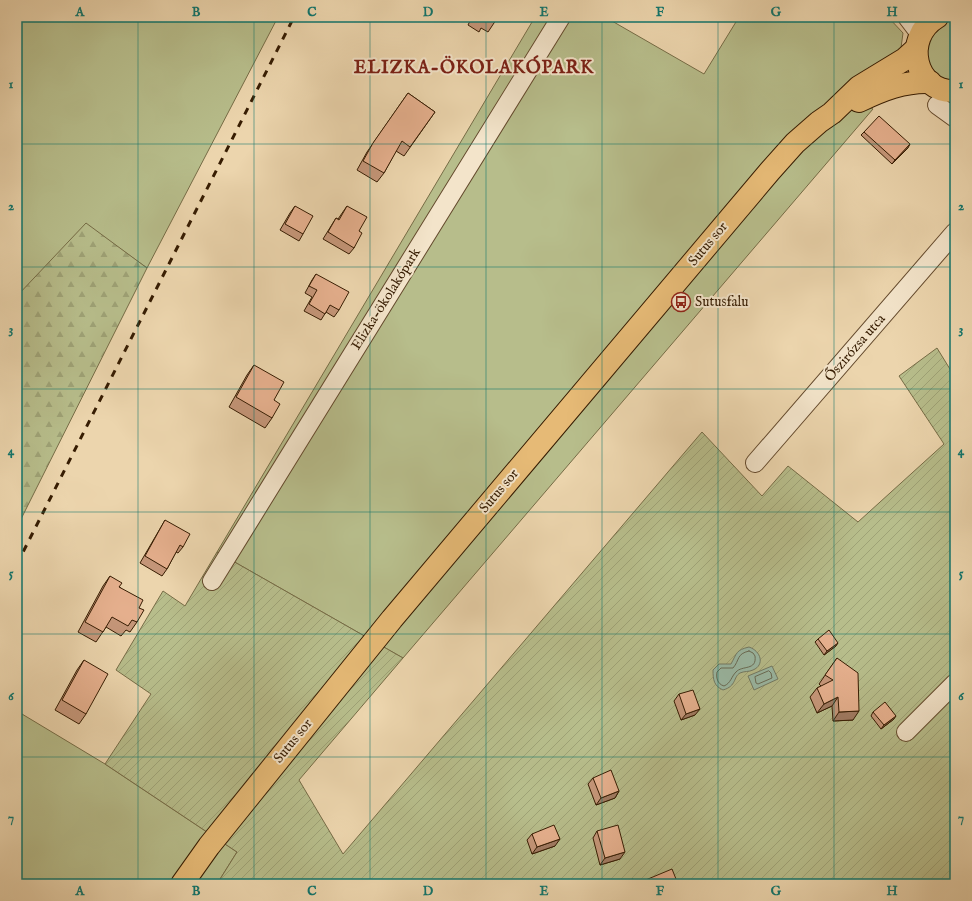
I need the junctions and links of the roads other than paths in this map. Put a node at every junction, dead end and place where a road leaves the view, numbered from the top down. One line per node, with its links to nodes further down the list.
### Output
1 (561, 17): 11 (street, Elizka-ökolakópark)
2 (907, 17): 4 (street)
3 (937, 17): 4 (main road)
4 (918, 42): 5 (main road); 7 (main road)
5 (930, 82): 6 (main road); 7 (main road)
6 (949, 95): 8 (street)
7 (832, 113): 14 (main road, Sutus sor)
8 (955, 118)
9 (955, 232): 10 (street, Őszirózsa utca)
10 (755, 463)
11 (212, 581)
12 (955, 684): 13 (street)
13 (906, 732)
14 (182, 884)

